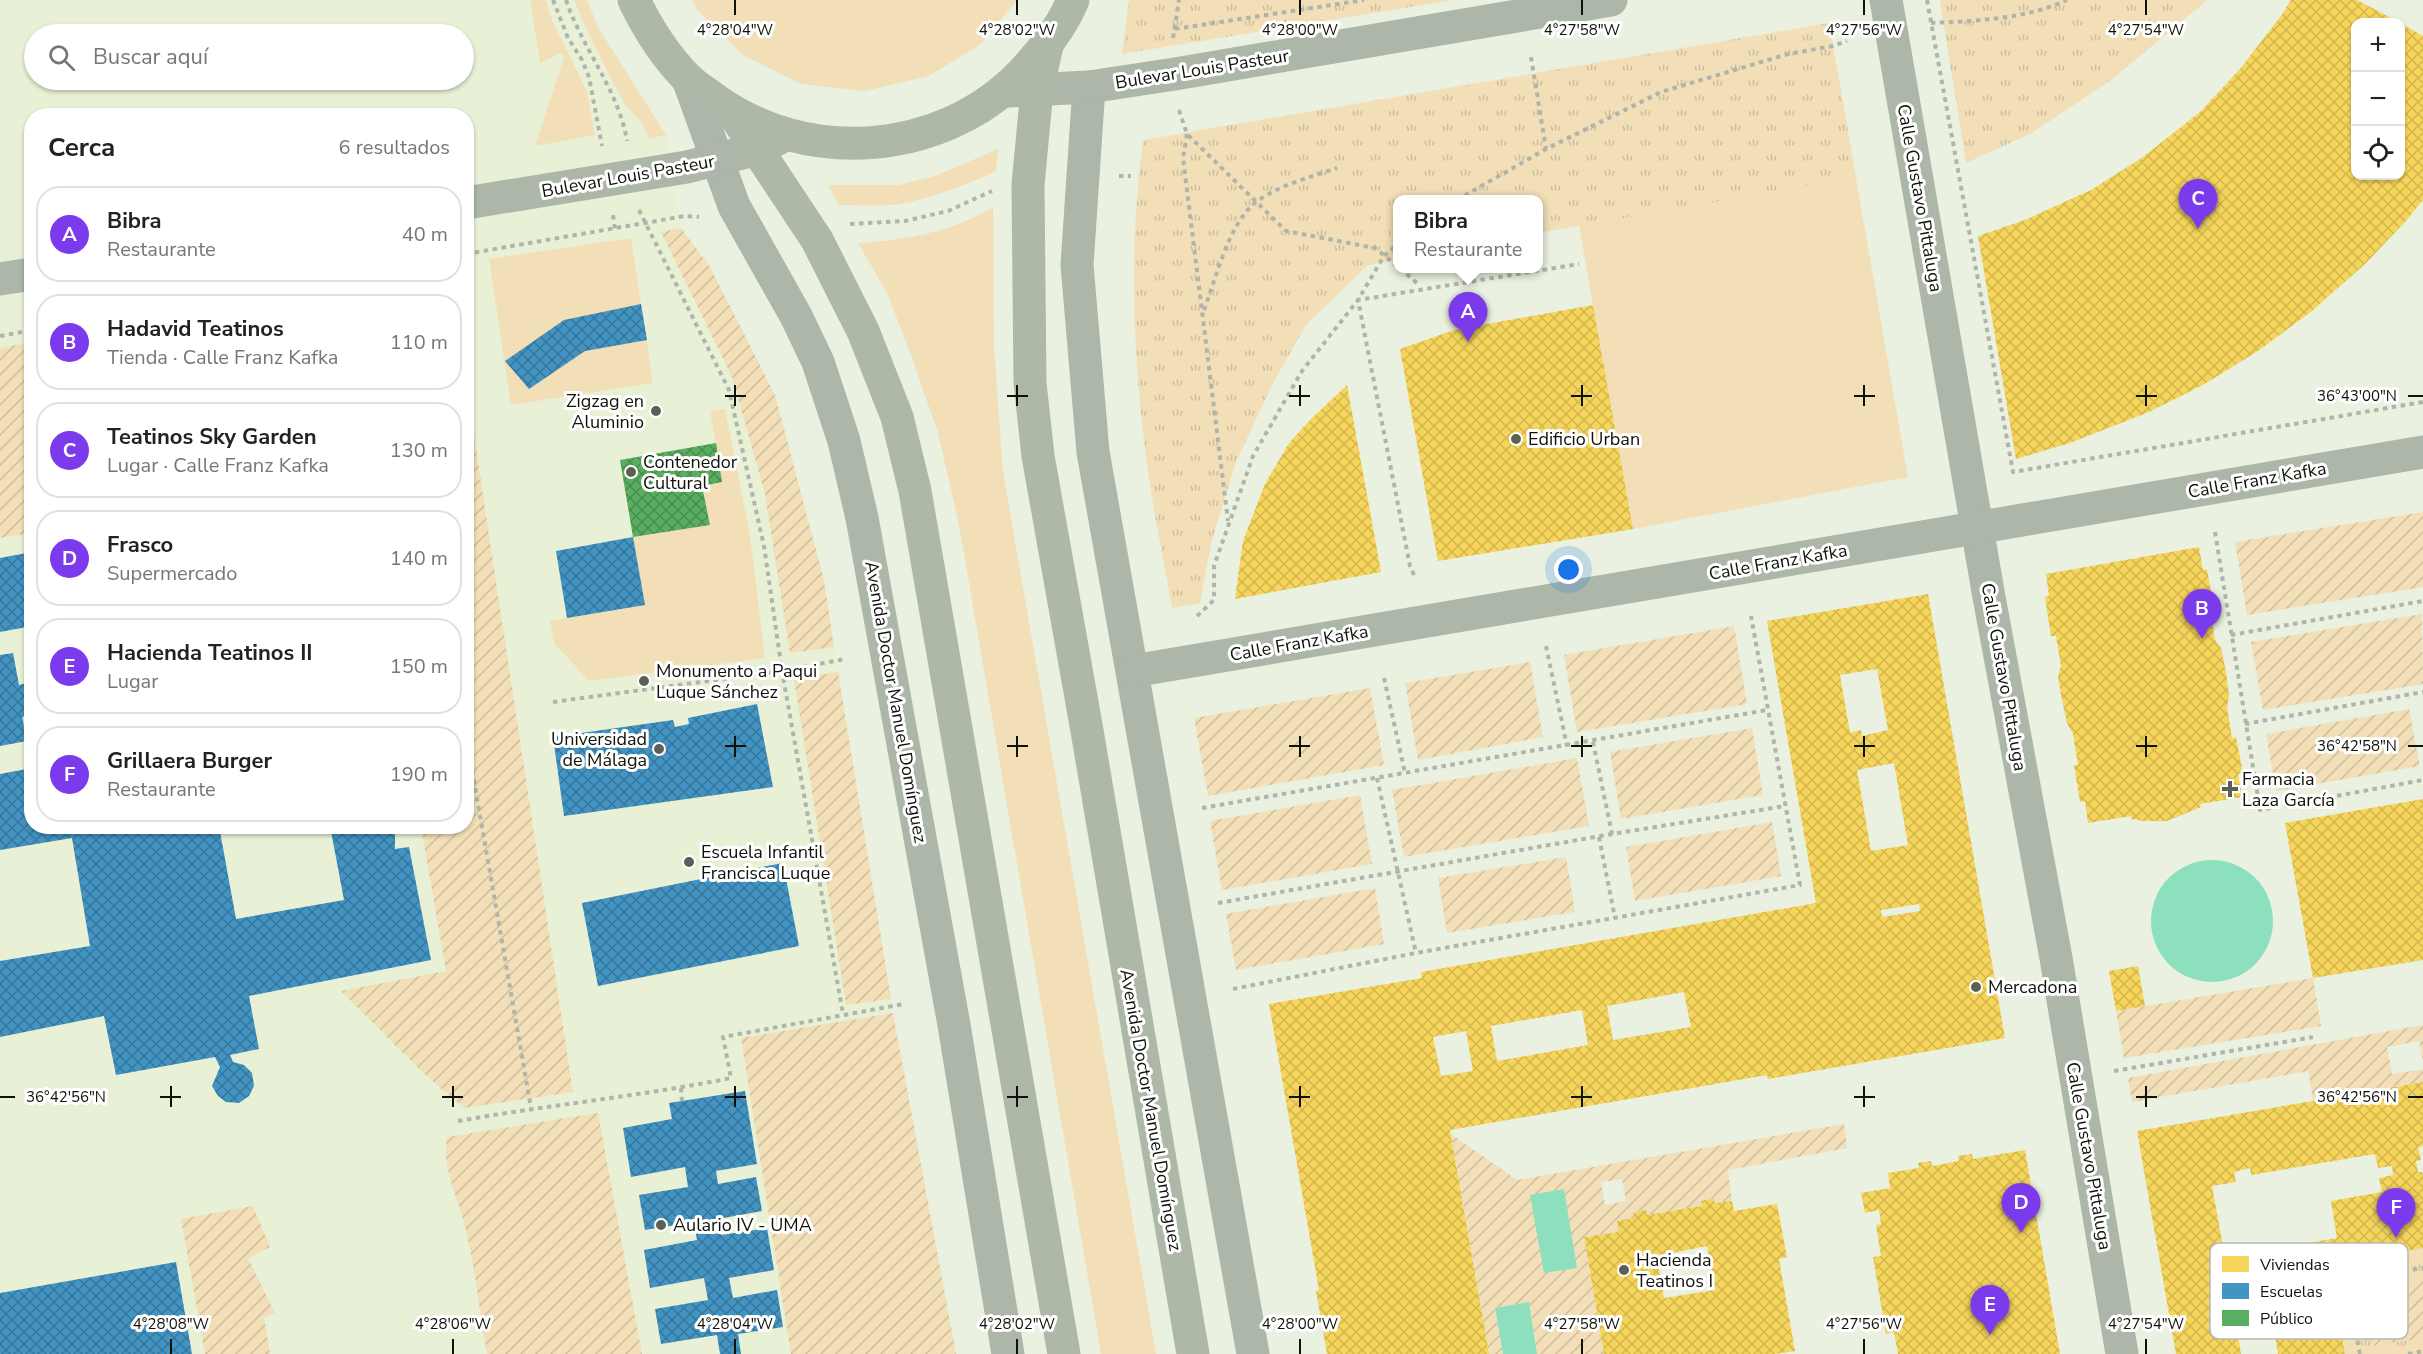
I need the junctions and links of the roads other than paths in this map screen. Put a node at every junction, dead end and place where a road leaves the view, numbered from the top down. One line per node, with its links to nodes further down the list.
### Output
1 (634, 0): 6 (main road)
2 (1073, 0): 5 (main road)
3 (1611, 0): 7 (street, Bulevar Louis Pasteur)
4 (1886, 0): 16 (street, Calle Gustavo Pittaluga)
5 (1047, 46): 8 (main road, Avenida Doctor Manuel Domínguez); 9 (main road)
6 (688, 79): 10 (main road); 11 (street, Avenida Doctor Manuel Domínguez)
7 (1089, 87): 8 (street, Bulevar Louis Pasteur); 17 (street)
8 (1037, 89): 9 (street, Bulevar Louis Pasteur); 20 (main road, Avenida Doctor Manuel Domínguez)
9 (1004, 91): 10 (main road)
10 (772, 142): 11 (street, Bulevar Louis Pasteur); 19 (main road)
11 (717, 161): 12 (street, Bulevar Louis Pasteur); 18 (street, Avenida Doctor Manuel Domínguez)
12 (474, 203)
13 (24, 275): 14 (street)
14 (0, 279)
15 (2423, 452): 16 (street, Calle Franz Kafka)
16 (1977, 528): 17 (street, Calle Franz Kafka); 22 (street, Calle Gustavo Pittaluga)
17 (1133, 671): 21 (street)
18 (1008, 1354)
19 (1064, 1354)
20 (1193, 1354)
21 (1252, 1354)
22 (2122, 1354)

